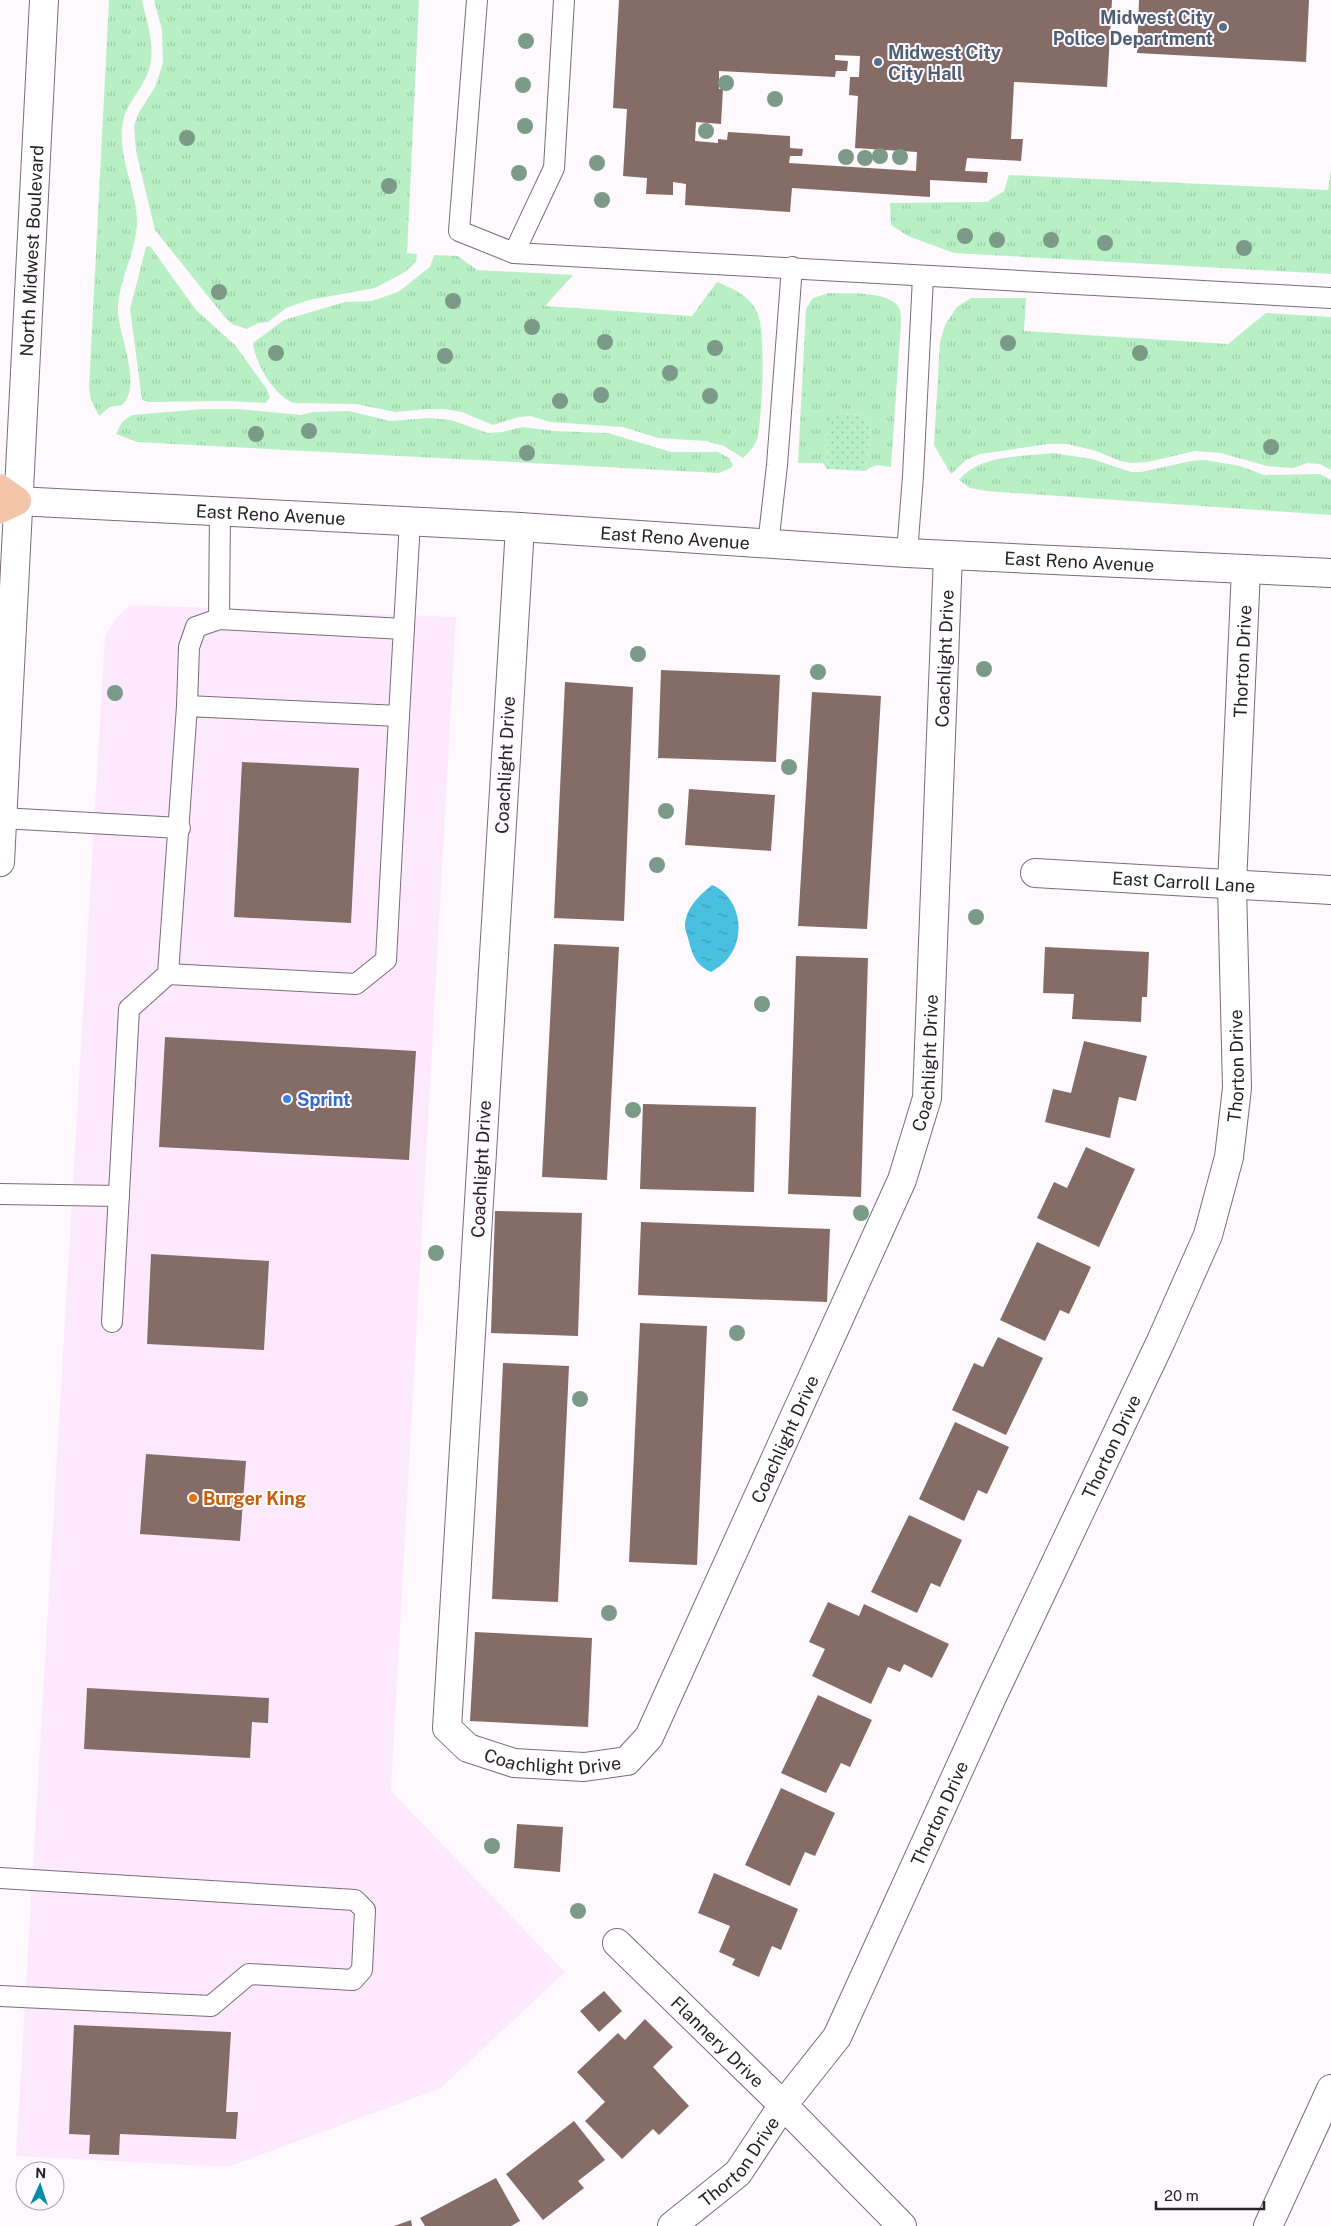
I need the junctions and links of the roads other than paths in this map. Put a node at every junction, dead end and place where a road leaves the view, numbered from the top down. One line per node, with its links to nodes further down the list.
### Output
1 (44, 0): 8 (street, North Midwest Boulevard)
2 (477, 0): 4 (lane)
3 (564, 0): 4 (lane)
4 (514, 254): 5 (lane)
5 (792, 267): 6 (lane); 12 (lane)
6 (923, 277): 7 (lane); 13 (lane)
7 (1331, 298)
8 (6, 499): 9 (street, East Reno Avenue); 21 (street, North Midwest Boulevard)
9 (220, 511): 10 (street, East Reno Avenue); 17 (lane)
10 (410, 521): 11 (street, East Reno Avenue); 18 (lane)
11 (520, 527): 12 (street, East Reno Avenue); 14 (street, Coachlight Drive)
12 (768, 545): 13 (street, East Reno Avenue)
13 (907, 553): 14 (street, East Reno Avenue)
14 (948, 555): 15 (street, East Reno Avenue)
15 (1246, 569): 16 (street, East Reno Avenue); 25 (street, Thorton Drive)
16 (1331, 573)
17 (219, 619): 18 (lane); 19 (lane)
18 (404, 629): 20 (lane)
19 (187, 706): 20 (lane); 22 (lane)
20 (399, 716): 27 (lane)
21 (2, 818): 22 (lane); 23 (street, North Midwest Boulevard)
22 (180, 828): 27 (lane)
23 (0, 862)
24 (1035, 873): 25 (street, East Carroll Lane)
25 (1232, 885): 26 (street, East Carroll Lane); 35 (street, Thorton Drive)
26 (1331, 890)
27 (168, 974): 29 (lane)
28 (0, 1194): 29 (lane)
29 (119, 1196): 30 (lane)
30 (112, 1322)
31 (0, 1878): 33 (lane)
32 (617, 1943): 35 (street, Flannery Drive)
33 (0, 1996)
34 (1331, 2089): 38 (street)
35 (783, 2105): 36 (street, Thorton Drive); 37 (street, Flannery Drive)
36 (672, 2226)
37 (902, 2226)
38 (1268, 2226)

